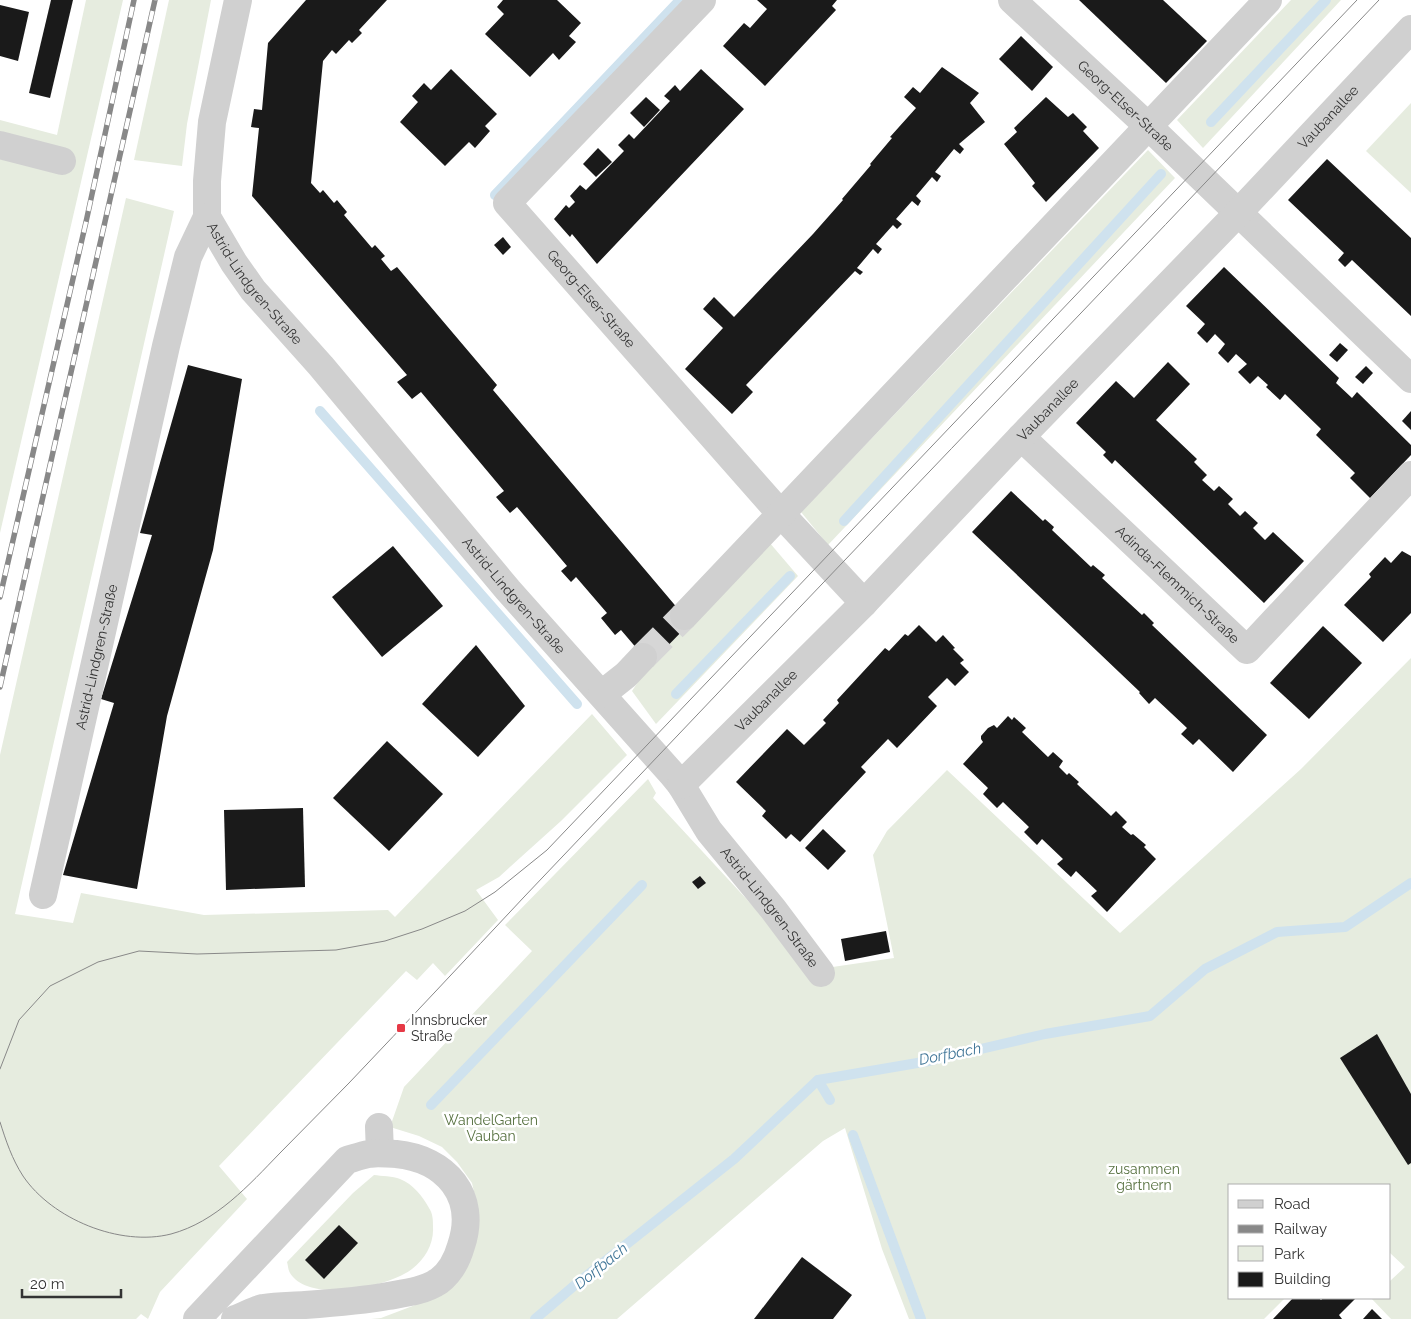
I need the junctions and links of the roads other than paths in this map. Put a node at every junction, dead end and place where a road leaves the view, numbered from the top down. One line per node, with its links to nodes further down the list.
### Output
1 (238, 0): 10 (street, Astrid-Lindgren-Straße)
2 (702, 0): 14 (street, Georg-Elser-Straße)
3 (1012, 0): 6 (street, Georg-Elser-Straße)
4 (1268, 0): 6 (street)
5 (1411, 29): 9 (street, Vaubanallee)
6 (1148, 126): 9 (street, Georg-Elser-Straße); 14 (street)
7 (0, 145): 8 (street)
8 (62, 161)
9 (1238, 213): 11 (street); 12 (street, Vaubanallee)
10 (207, 217): 18 (street, Astrid-Lindgren-Straße); 20 (street, Astrid-Lindgren-Straße)
11 (1411, 379)
12 (1021, 436): 13 (street, Adinda-Flemmich-Straße); 15 (street, Vaubanallee)
13 (1411, 475)
14 (780, 513): 15 (street, Georg-Elser-Straße); 16 (street)
15 (864, 603): 19 (street, Vaubanallee)
16 (684, 616)
17 (644, 657): 18 (street)
18 (602, 694): 19 (street, Astrid-Lindgren-Straße)
19 (681, 785): 21 (street, Astrid-Lindgren-Straße)
20 (43, 895)
21 (821, 972)
22 (197, 1319): 23 (street)
23 (234, 1319)

